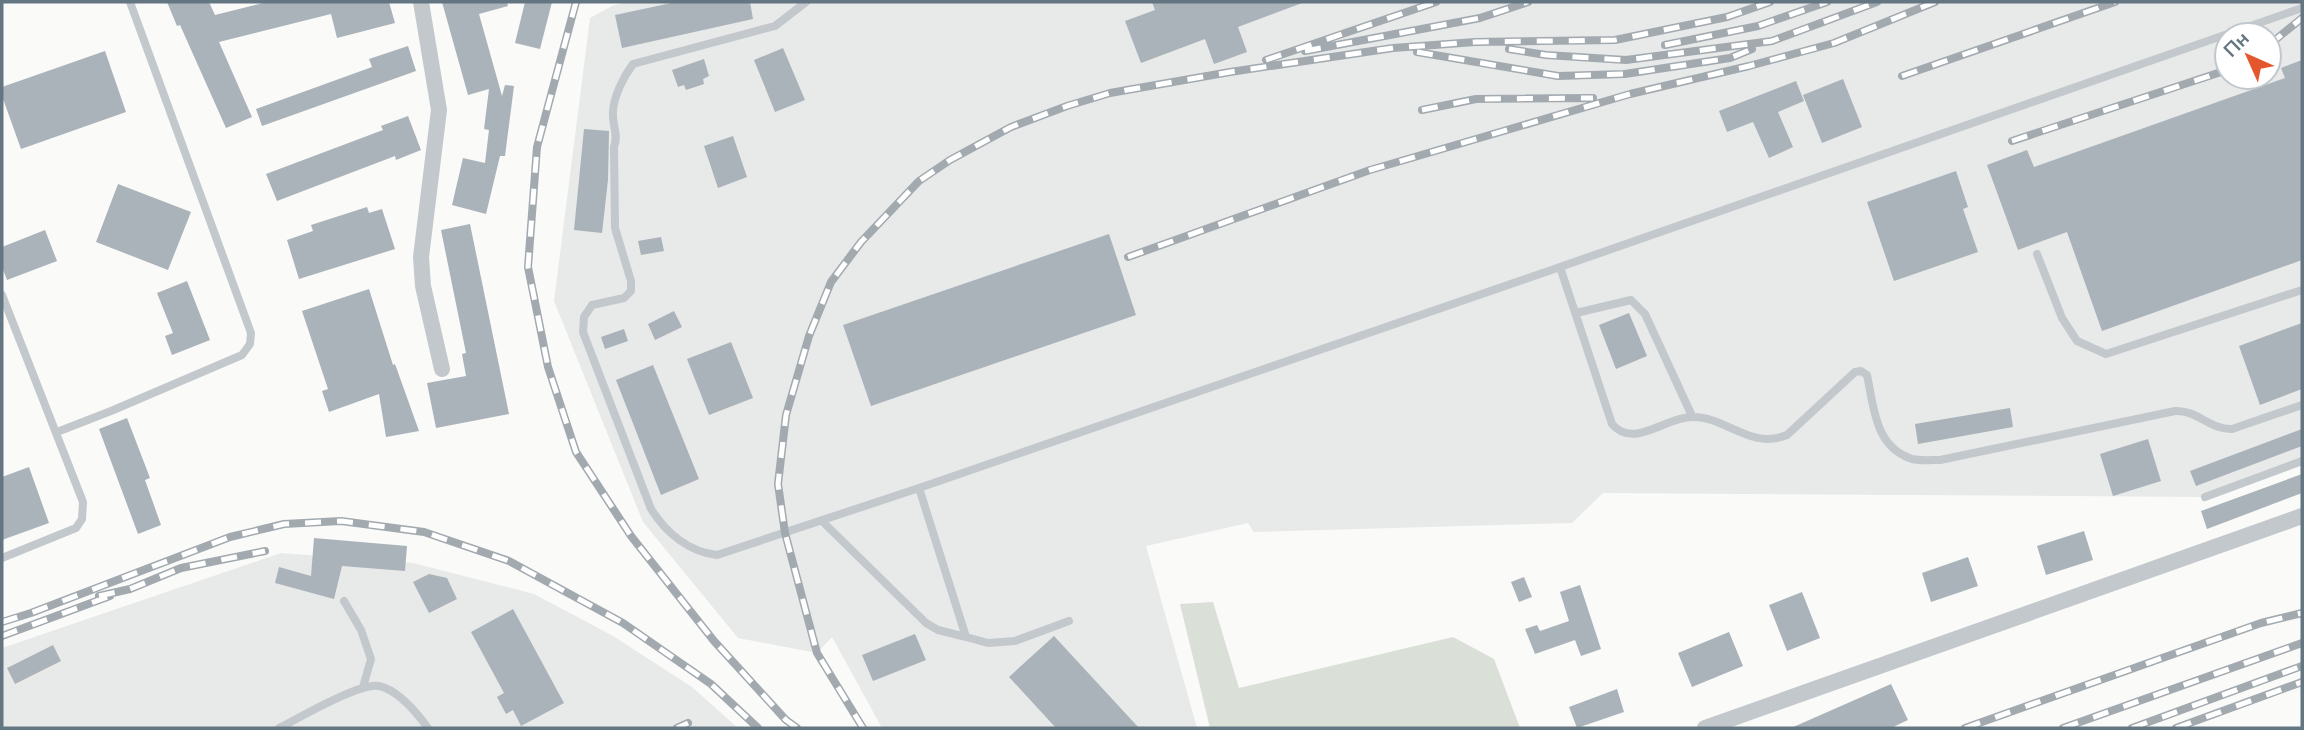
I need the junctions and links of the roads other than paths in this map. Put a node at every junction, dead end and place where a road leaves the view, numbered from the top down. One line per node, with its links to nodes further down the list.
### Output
1 (130, 2): 13 (lane)
2 (421, 2): 10 (street)
3 (806, 2): 18 (lane)
4 (2302, 8): 6 (lane)
5 (2037, 254): 7 (lane)
6 (1560, 267): 9 (lane); 15 (lane)
7 (2302, 290)
8 (2, 295): 13 (lane)
9 (1576, 313): 12 (lane); 12 (lane)
10 (442, 369)
11 (2302, 405): 12 (lane)
12 (1692, 416)
13 (57, 432): 19 (lane)
14 (2302, 461): 16 (lane)
15 (919, 488): 18 (lane); 22 (lane)
16 (2205, 497)
17 (2302, 516): 26 (street)
18 (822, 521): 22 (lane)
19 (2, 558)
20 (344, 601): 23 (lane)
21 (1069, 621): 22 (lane)
22 (966, 636)
23 (362, 687): 24 (lane); 25 (lane)
24 (279, 728)
25 (428, 728)
26 (1704, 728)

